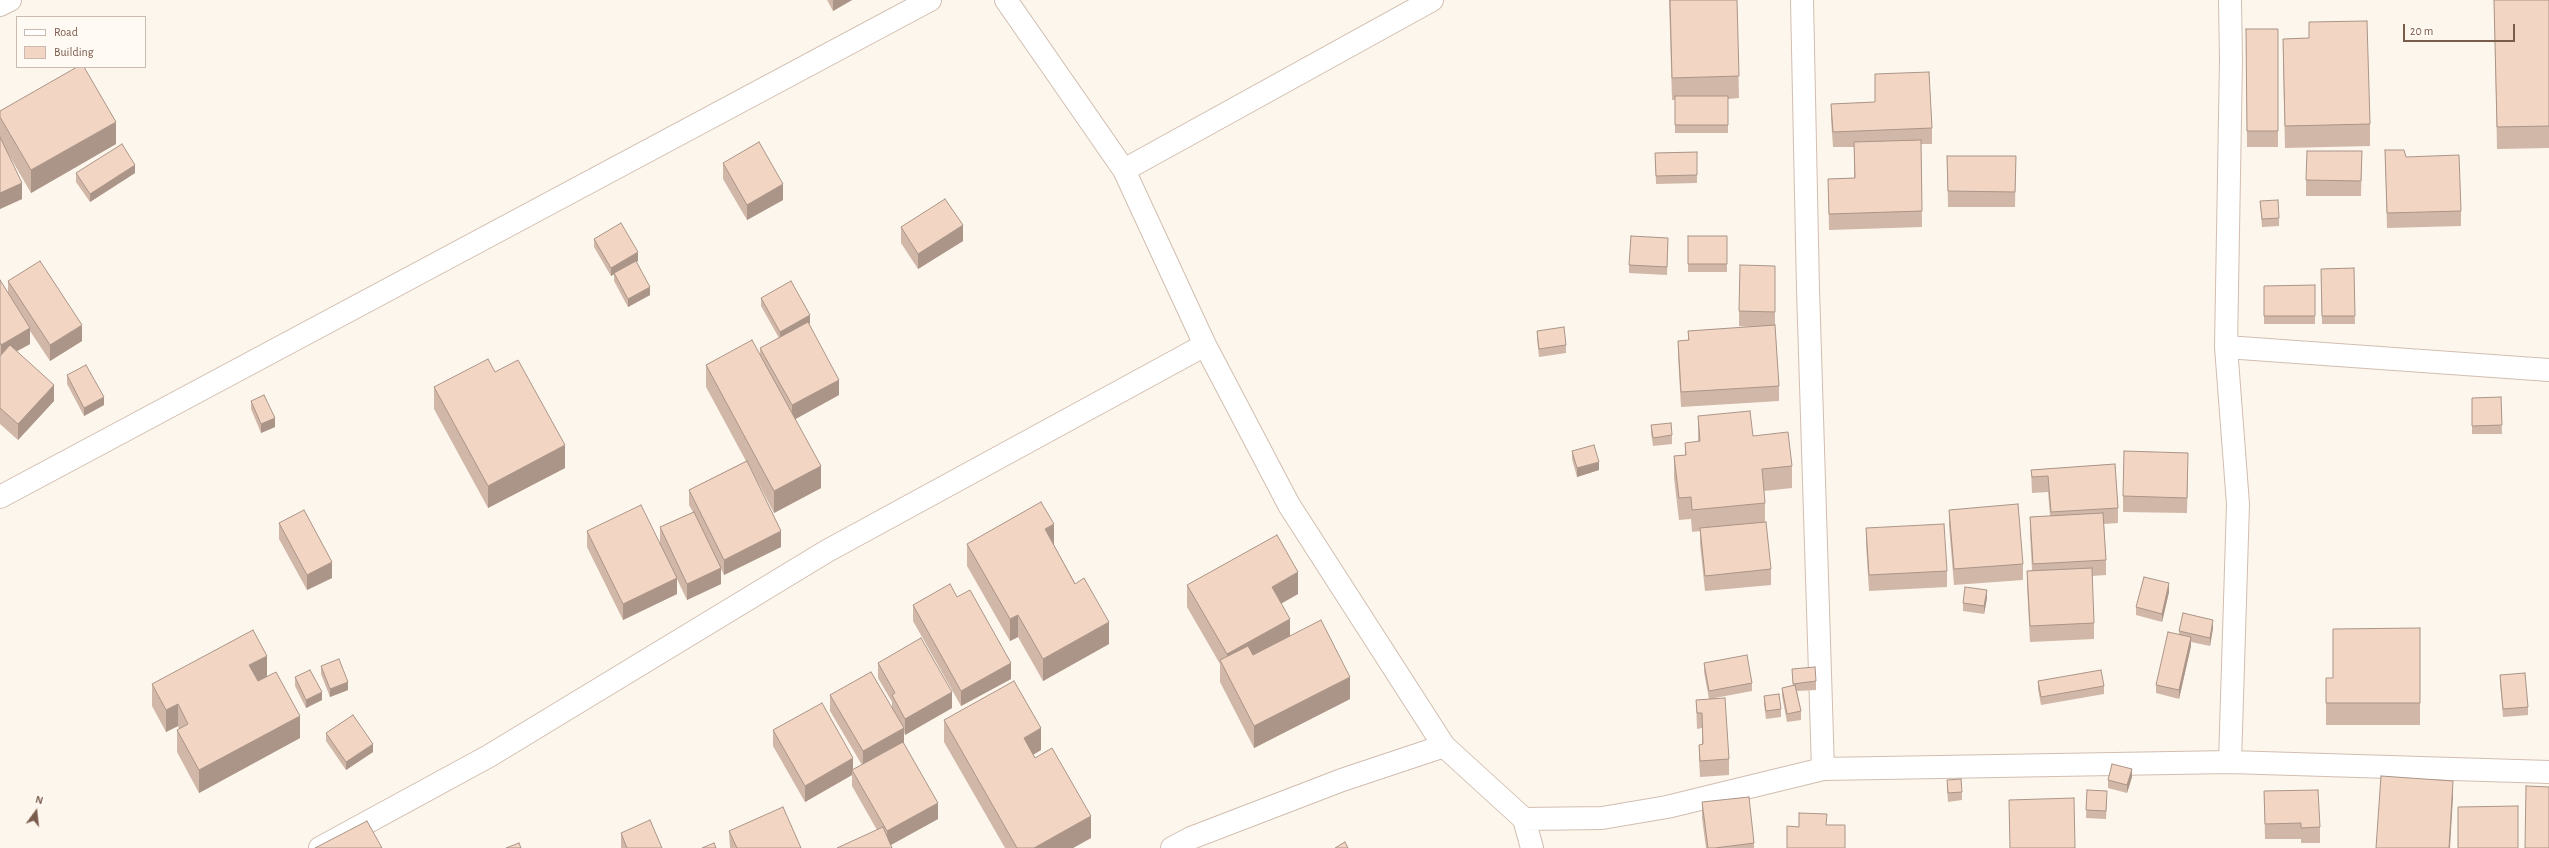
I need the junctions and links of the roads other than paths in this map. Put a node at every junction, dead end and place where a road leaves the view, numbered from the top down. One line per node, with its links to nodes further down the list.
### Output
1 (10, 0): 7 (street)
2 (930, 0): 12 (street)
3 (1006, 0): 8 (street)
4 (1432, 0): 8 (street)
5 (1802, 0): 15 (street)
6 (2230, 0): 10 (street)
7 (0, 5)
8 (1124, 170): 9 (street)
9 (1205, 345): 13 (street); 18 (street)
10 (2226, 347): 11 (street); 14 (street)
11 (2549, 370)
12 (0, 497)
13 (1444, 746): 17 (street); 19 (street)
14 (2230, 762): 15 (street); 16 (street)
15 (1823, 769): 17 (street)
16 (2549, 772)
17 (1524, 819): 20 (street)
18 (320, 848)
19 (1172, 848)
20 (1532, 848)

